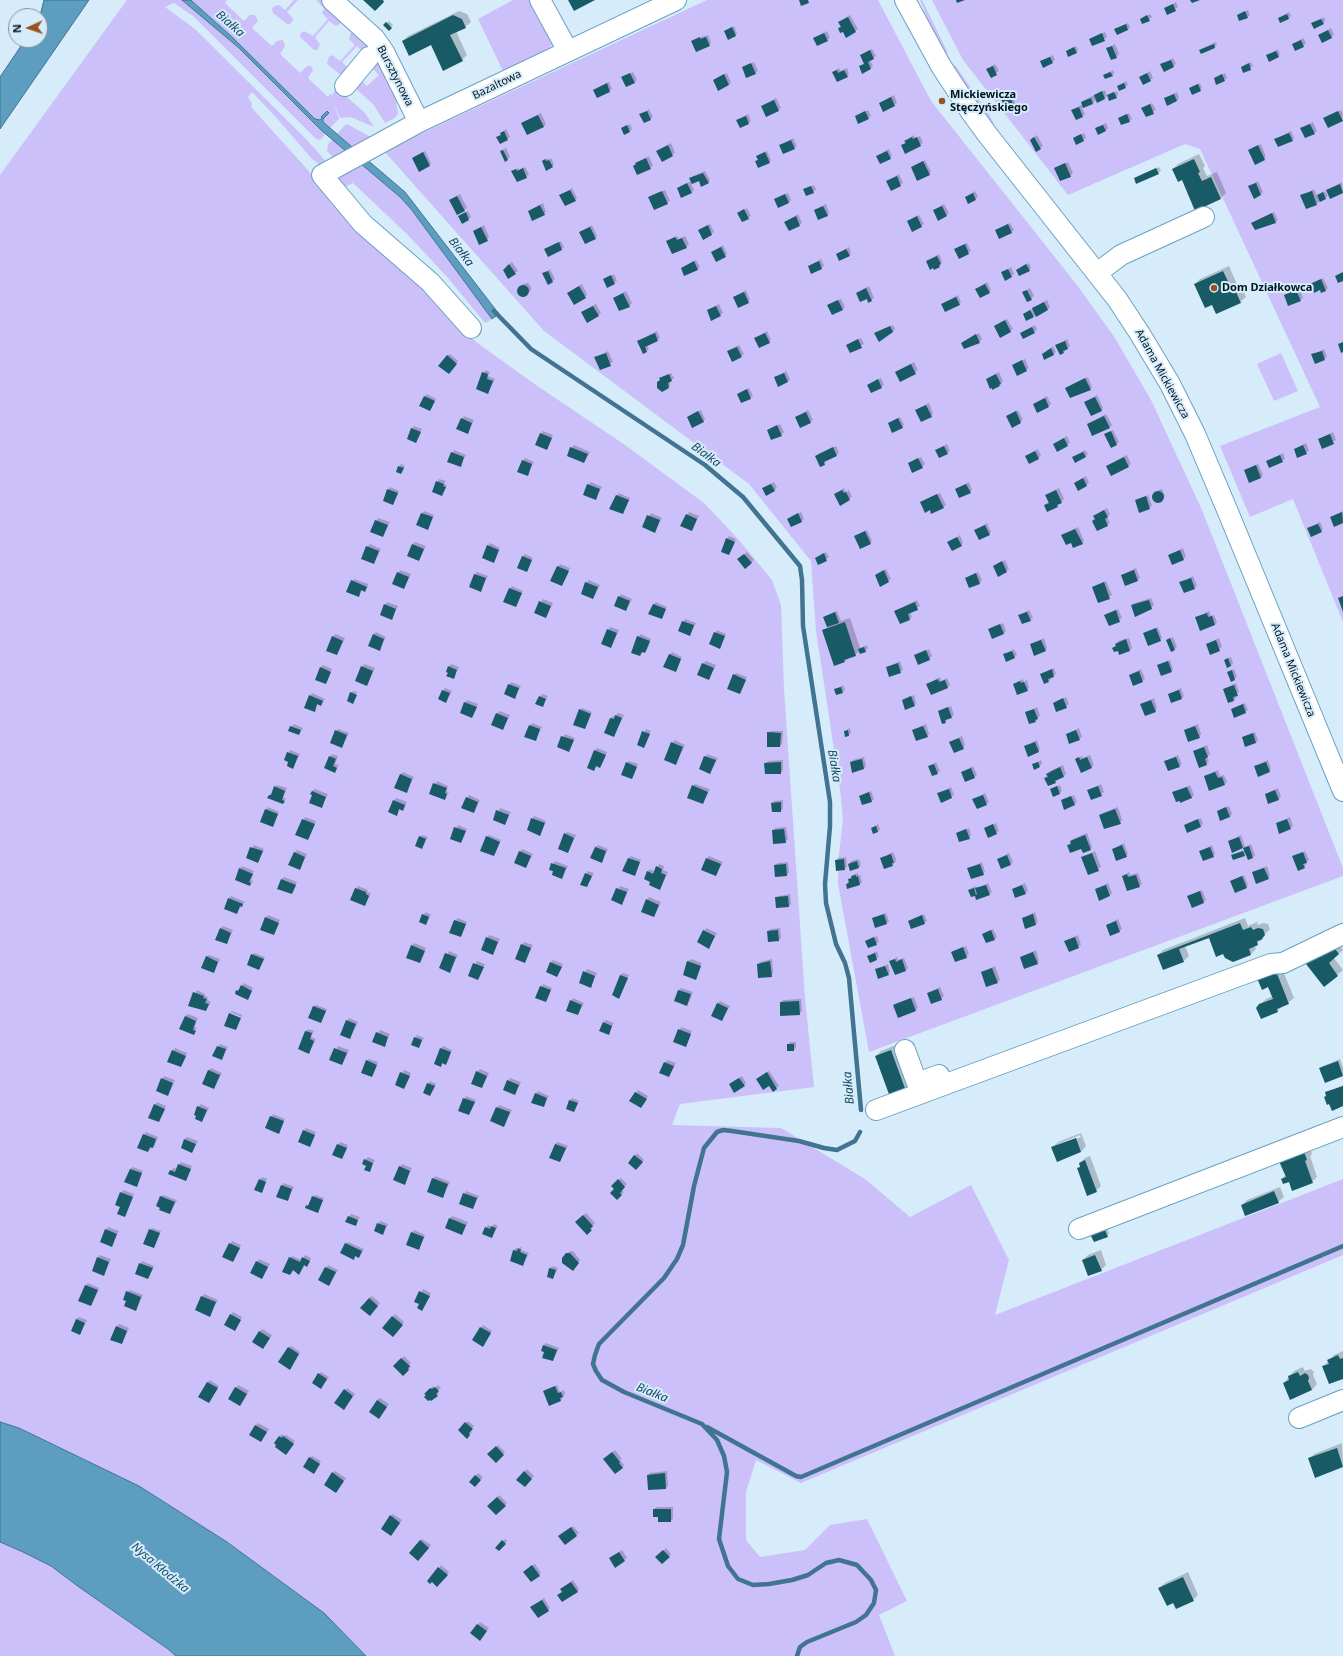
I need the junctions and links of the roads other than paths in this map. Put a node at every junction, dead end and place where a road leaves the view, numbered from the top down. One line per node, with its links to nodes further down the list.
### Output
1 (332, 0): 8 (street, Bursztynowa)
2 (540, 0): 5 (street)
3 (676, 0): 5 (street, Bazaltowa)
4 (905, 0): 10 (street, Adama Mickiewicza)
5 (568, 51): 8 (street, Bazaltowa)
6 (369, 57): 7 (street)
7 (344, 86)
8 (419, 122): 11 (street, Bazaltowa)
9 (1204, 217): 10 (street)
10 (1097, 273): 12 (street, Adama Mickiewicza)
11 (471, 328)
12 (1343, 791)
13 (1343, 924): 15 (street)
14 (1343, 934): 16 (street)
15 (905, 1050)
16 (876, 1110)
17 (1343, 1127): 18 (street)
18 (1079, 1229)
19 (1343, 1400): 20 (street)
20 (1299, 1418)

